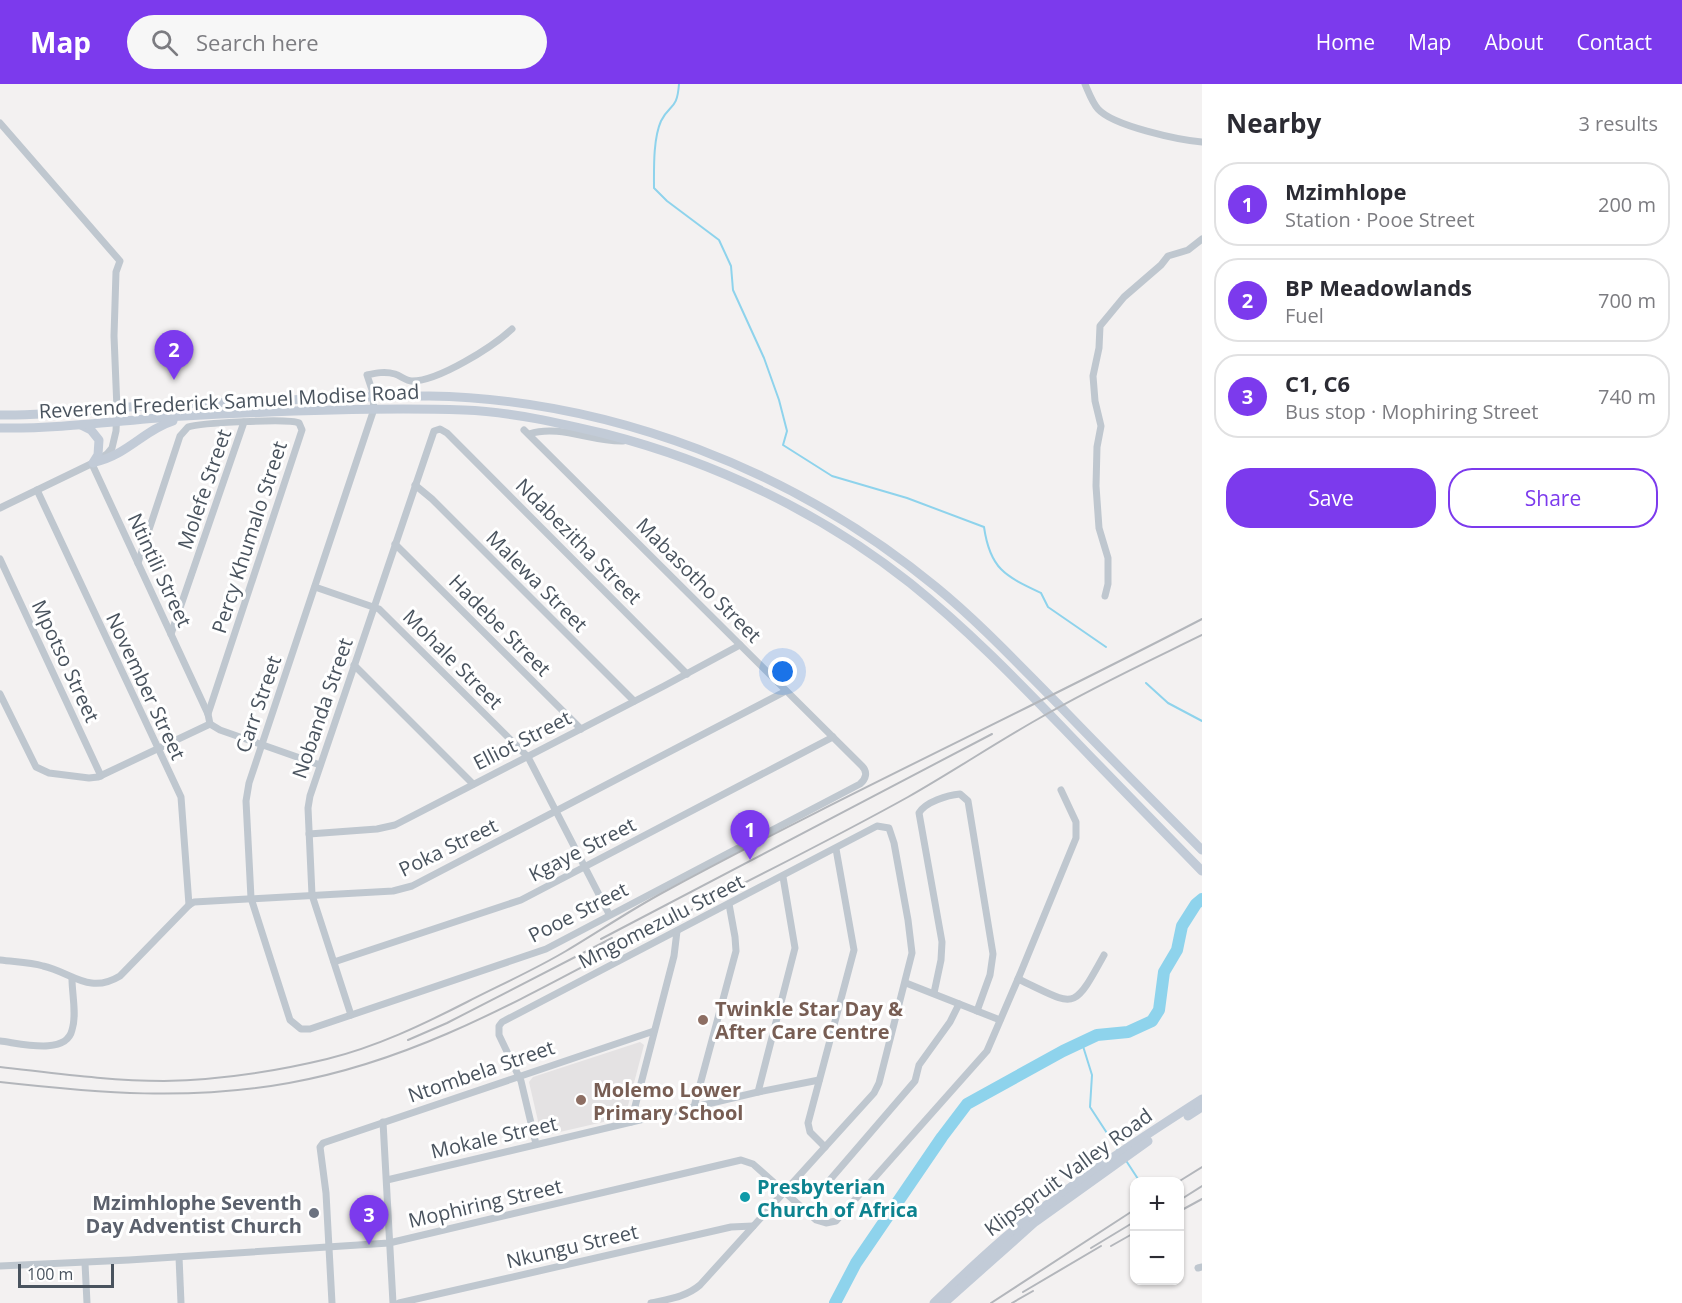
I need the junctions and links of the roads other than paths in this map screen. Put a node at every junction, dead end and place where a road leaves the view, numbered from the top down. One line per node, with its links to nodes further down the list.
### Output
1 (1085, 84): 3 (street)
2 (0, 123): 7 (street)
3 (1202, 142)
4 (1202, 239): 25 (street)
5 (512, 329): 6 (street, Carr Street)
6 (373, 396): 7 (main road, Reverend Frederick Samuel Modise Road); 8 (street, Carr Street); 49 (main road, Reverend Frederick Samuel Modise Road)
7 (117, 409): 9 (main road, Reverend Frederick Samuel Modise Road); 11 (street)
8 (374, 410): 10 (main road, Reverend Frederick Samuel Modise Road); 16 (main road, Reverend Frederick Samuel Modise Road); 24 (street, Carr Street)
9 (0, 415)
10 (187, 416): 11 (main road, Reverend Frederick Samuel Modise Road); 17 (main road)
11 (117, 421): 13 (main road, Reverend Frederick Samuel Modise Road); 17 (street)
12 (244, 422): 23 (street); 27 (street, Molefe Street); 34 (street, Percy Khumalo Street)
13 (79, 424): 14 (main road, Reverend Frederick Samuel Modise Road); 17 (main road)
14 (0, 428)
15 (447, 433): 18 (street, Nobanda Street); 30 (street, Ndabezitha Street)
16 (632, 441): 28 (street, Mabasotho Street); 51 (main road, Reverend Frederick Samuel Modise Road)
17 (93, 463): 19 (street); 23 (street, Ntintili Street)
18 (415, 485): 21 (street, Nobanda Street); 33 (street, Malewa Street)
19 (37, 490): 20 (street); 39 (street, November Street)
20 (0, 508)
21 (395, 544): 26 (street, Nobanda Street); 36 (street, Hadebe Street)
22 (0, 559): 42 (street, Mpotso Street)
23 (138, 563): 27 (street, Ntintili Street)
24 (315, 587): 26 (street, Mohale Street); 38 (street, Carr Street)
25 (1105, 596)
26 (374, 607): 29 (street, Nobanda Street); 40 (street, Mohale Street)
27 (171, 634): 34 (street, Ntintili Street)
28 (740, 645): 30 (street, Elliot Street); 31 (street, Mabasotho Street)
29 (354, 665): 41 (street, Nobanda Street); 44 (street)
30 (687, 674): 33 (street, Elliot Street)
31 (786, 691): 37 (street, Mabasotho Street); 46 (street, Poka Street)
32 (0, 694): 42 (street)
33 (634, 701): 36 (street, Elliot Street)
34 (208, 714): 35 (street, Ntintili Street)
35 (210, 724): 38 (street); 39 (street)
36 (581, 729): 40 (street, Elliot Street)
37 (833, 737): 43 (street, Mabasotho Street); 50 (street, Kgaye Street)
38 (262, 745): 41 (street); 54 (street, Carr Street)
39 (157, 750): 42 (street); 56 (street, November Street)
40 (528, 757): 44 (street, Elliot Street); 46 (street, Mohale Street)
41 (320, 765): 47 (street, Nobanda Street)
42 (101, 776)
43 (862, 783): 57 (street, Pooe Street)
44 (473, 784): 47 (street, Elliot Street)
45 (1061, 790): 63 (street, Mophiring Street)
46 (557, 810): 50 (street, Mohale Street); 53 (street, Poka Street)
47 (309, 834): 53 (street, Nobanda Street)
48 (836, 849): 52 (street, Mngomezulu Street); 64 (street, Mngomezulu Street); 74 (street)
49 (1202, 850)
50 (584, 867): 57 (street, Mohale Street); 61 (street, Kgaye Street)
51 (1200, 870)
52 (783, 877): 55 (street, Mngomezulu Street); 75 (street)
53 (312, 895): 54 (street, Poka Street); 61 (street, Nobanda Street)
54 (251, 898): 56 (street, Poka Street); 70 (street, Carr Street)
55 (729, 904): 58 (street, Mngomezulu Street); 77 (street)
56 (189, 905): 62 (street)
57 (609, 915): 68 (street, Pooe Street)
58 (677, 931): 71 (street); 73 (street, Mngomezulu Street)
59 (1104, 955): 63 (street)
60 (0, 960): 62 (street)
61 (334, 962): 68 (street, Nobanda Street)
62 (72, 979): 72 (street)
63 (1018, 979): 69 (street, Mophiring Street)
64 (906, 983): 65 (street); 83 (street)
65 (934, 993): 66 (street); 67 (street)
66 (959, 1004): 67 (street); 87 (street)
67 (977, 1011): 69 (street)
68 (351, 1015): 70 (street, Pooe Street)
69 (1000, 1020): 86 (street, Mophiring Street)
70 (295, 1026)
71 (654, 1031): 73 (street, Ntombela Street); 80 (street)
72 (0, 1041)
73 (518, 1076): 79 (street, Ntombela Street); 82 (street, Mngomezulu Street)
74 (819, 1080): 75 (street, Mokale Street); 83 (street)
75 (758, 1092): 77 (street, Mokale Street)
76 (1202, 1099): 81 (main road, Klipspruit Valley Road)
77 (694, 1107): 80 (street, Mokale Street)
78 (1202, 1107): 81 (main road, Klipspruit Valley Road)
79 (383, 1122): 85 (street); 90 (street, Ntombela Street)
80 (631, 1122): 82 (street, Mokale Street)
81 (1139, 1143): 84 (main road, Klipspruit Valley Road)
82 (536, 1144): 85 (street, Mokale Street)
83 (825, 1147): 86 (street)
84 (1106, 1166): 100 (main road, Klipspruit Valley Road); 101 (main road, Klipspruit Valley Road)
85 (387, 1180): 89 (street)
86 (784, 1192): 88 (street); 89 (street, Mophiring Street)
87 (816, 1196)
88 (753, 1226): 98 (street, Nkungu Street); 99 (street)
89 (389, 1243): 90 (street, Mophiring Street); 97 (street)
90 (329, 1248): 91 (street, Mophiring Street); 96 (street)
91 (179, 1257): 92 (street, Mophiring Street); 95 (street)
92 (85, 1263): 93 (street, Mophiring Street); 94 (street)
93 (0, 1266)
94 (87, 1303)
95 (181, 1303)
96 (332, 1303)
97 (393, 1303)
98 (399, 1303)
99 (651, 1303)
100 (934, 1303)
101 (944, 1303)

